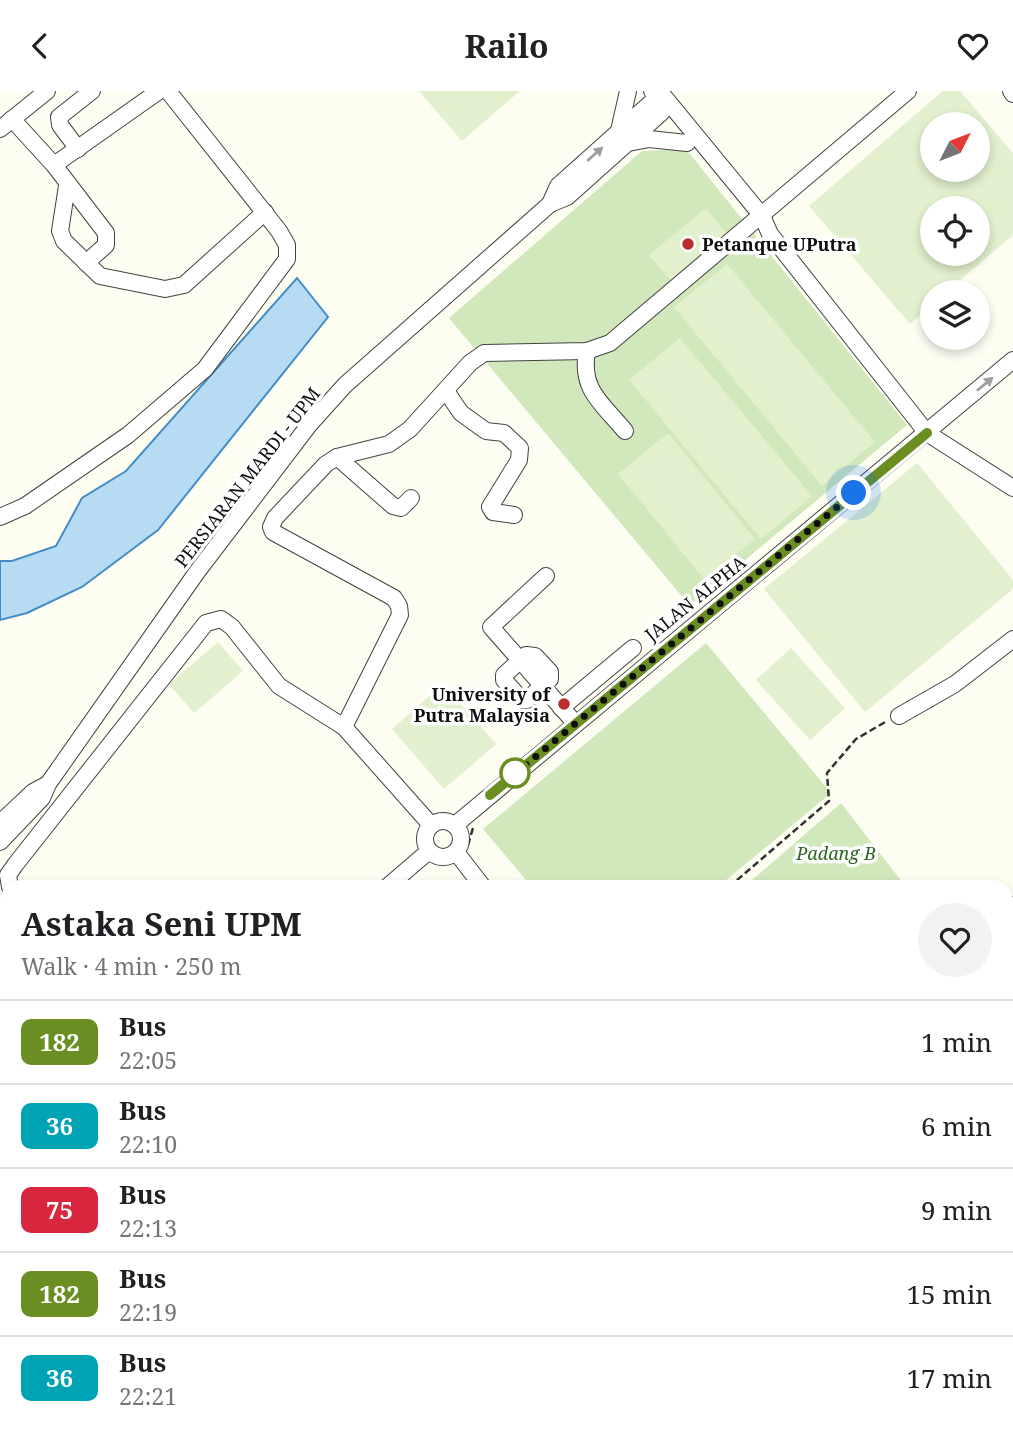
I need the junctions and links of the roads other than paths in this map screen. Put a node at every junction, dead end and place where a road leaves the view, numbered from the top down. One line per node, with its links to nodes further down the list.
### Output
1 (92, 91): 11 (street)
2 (159, 91): 11 (street)
3 (168, 91): 14 (street)
4 (628, 91): 9 (street)
5 (908, 91): 15 (street)
6 (44, 92): 8 (street)
7 (655, 98): 9 (street, PERSIARAN MARDI - UPM); 10 (street); 15 (street)
8 (4, 124): 12 (street)
9 (623, 138): 10 (street); 36 (street, PERSIARAN MARDI - UPM)
10 (687, 143): 15 (street)
11 (78, 149): 12 (street)
12 (54, 165): 13 (street)
13 (67, 186): 16 (street); 16 (street)
14 (265, 212): 16 (street); 26 (street)
15 (757, 219): 17 (street); 21 (street)
16 (86, 263)
17 (587, 351): 19 (street); 20 (street)
18 (1013, 360): 21 (street, JALAN ALPHA, one-way to 18)
19 (446, 391): 22 (street); 25 (street)
20 (625, 431)
21 (927, 433): 23 (street); 34 (street, JALAN ALPHA)
22 (337, 457): 24 (street); 35 (street)
23 (1013, 488)
24 (411, 498)
25 (514, 515)
26 (0, 517)
27 (546, 576): 30 (street)
28 (1013, 639): 33 (street)
29 (633, 648): 32 (street)
30 (519, 661): 31 (street); 31 (street)
31 (542, 687): 32 (street)
32 (561, 708): 34 (street)
33 (899, 716)
34 (575, 723): 39 (street, JALAN ALPHA)
35 (344, 727): 38 (street); 43 (street)
36 (48, 784): 37 (street, PERSIARAN MARDI - UPM); 40 (street, PERSIARAN MARDI - UPM)
37 (0, 823)
38 (431, 825): 39 (street); 42 (street)
39 (455, 825): 41 (street)
40 (0, 842)
41 (462, 849): 42 (street); 45 (street)
42 (429, 852): 44 (street)
43 (9, 880)
44 (395, 880)
45 (477, 880)

